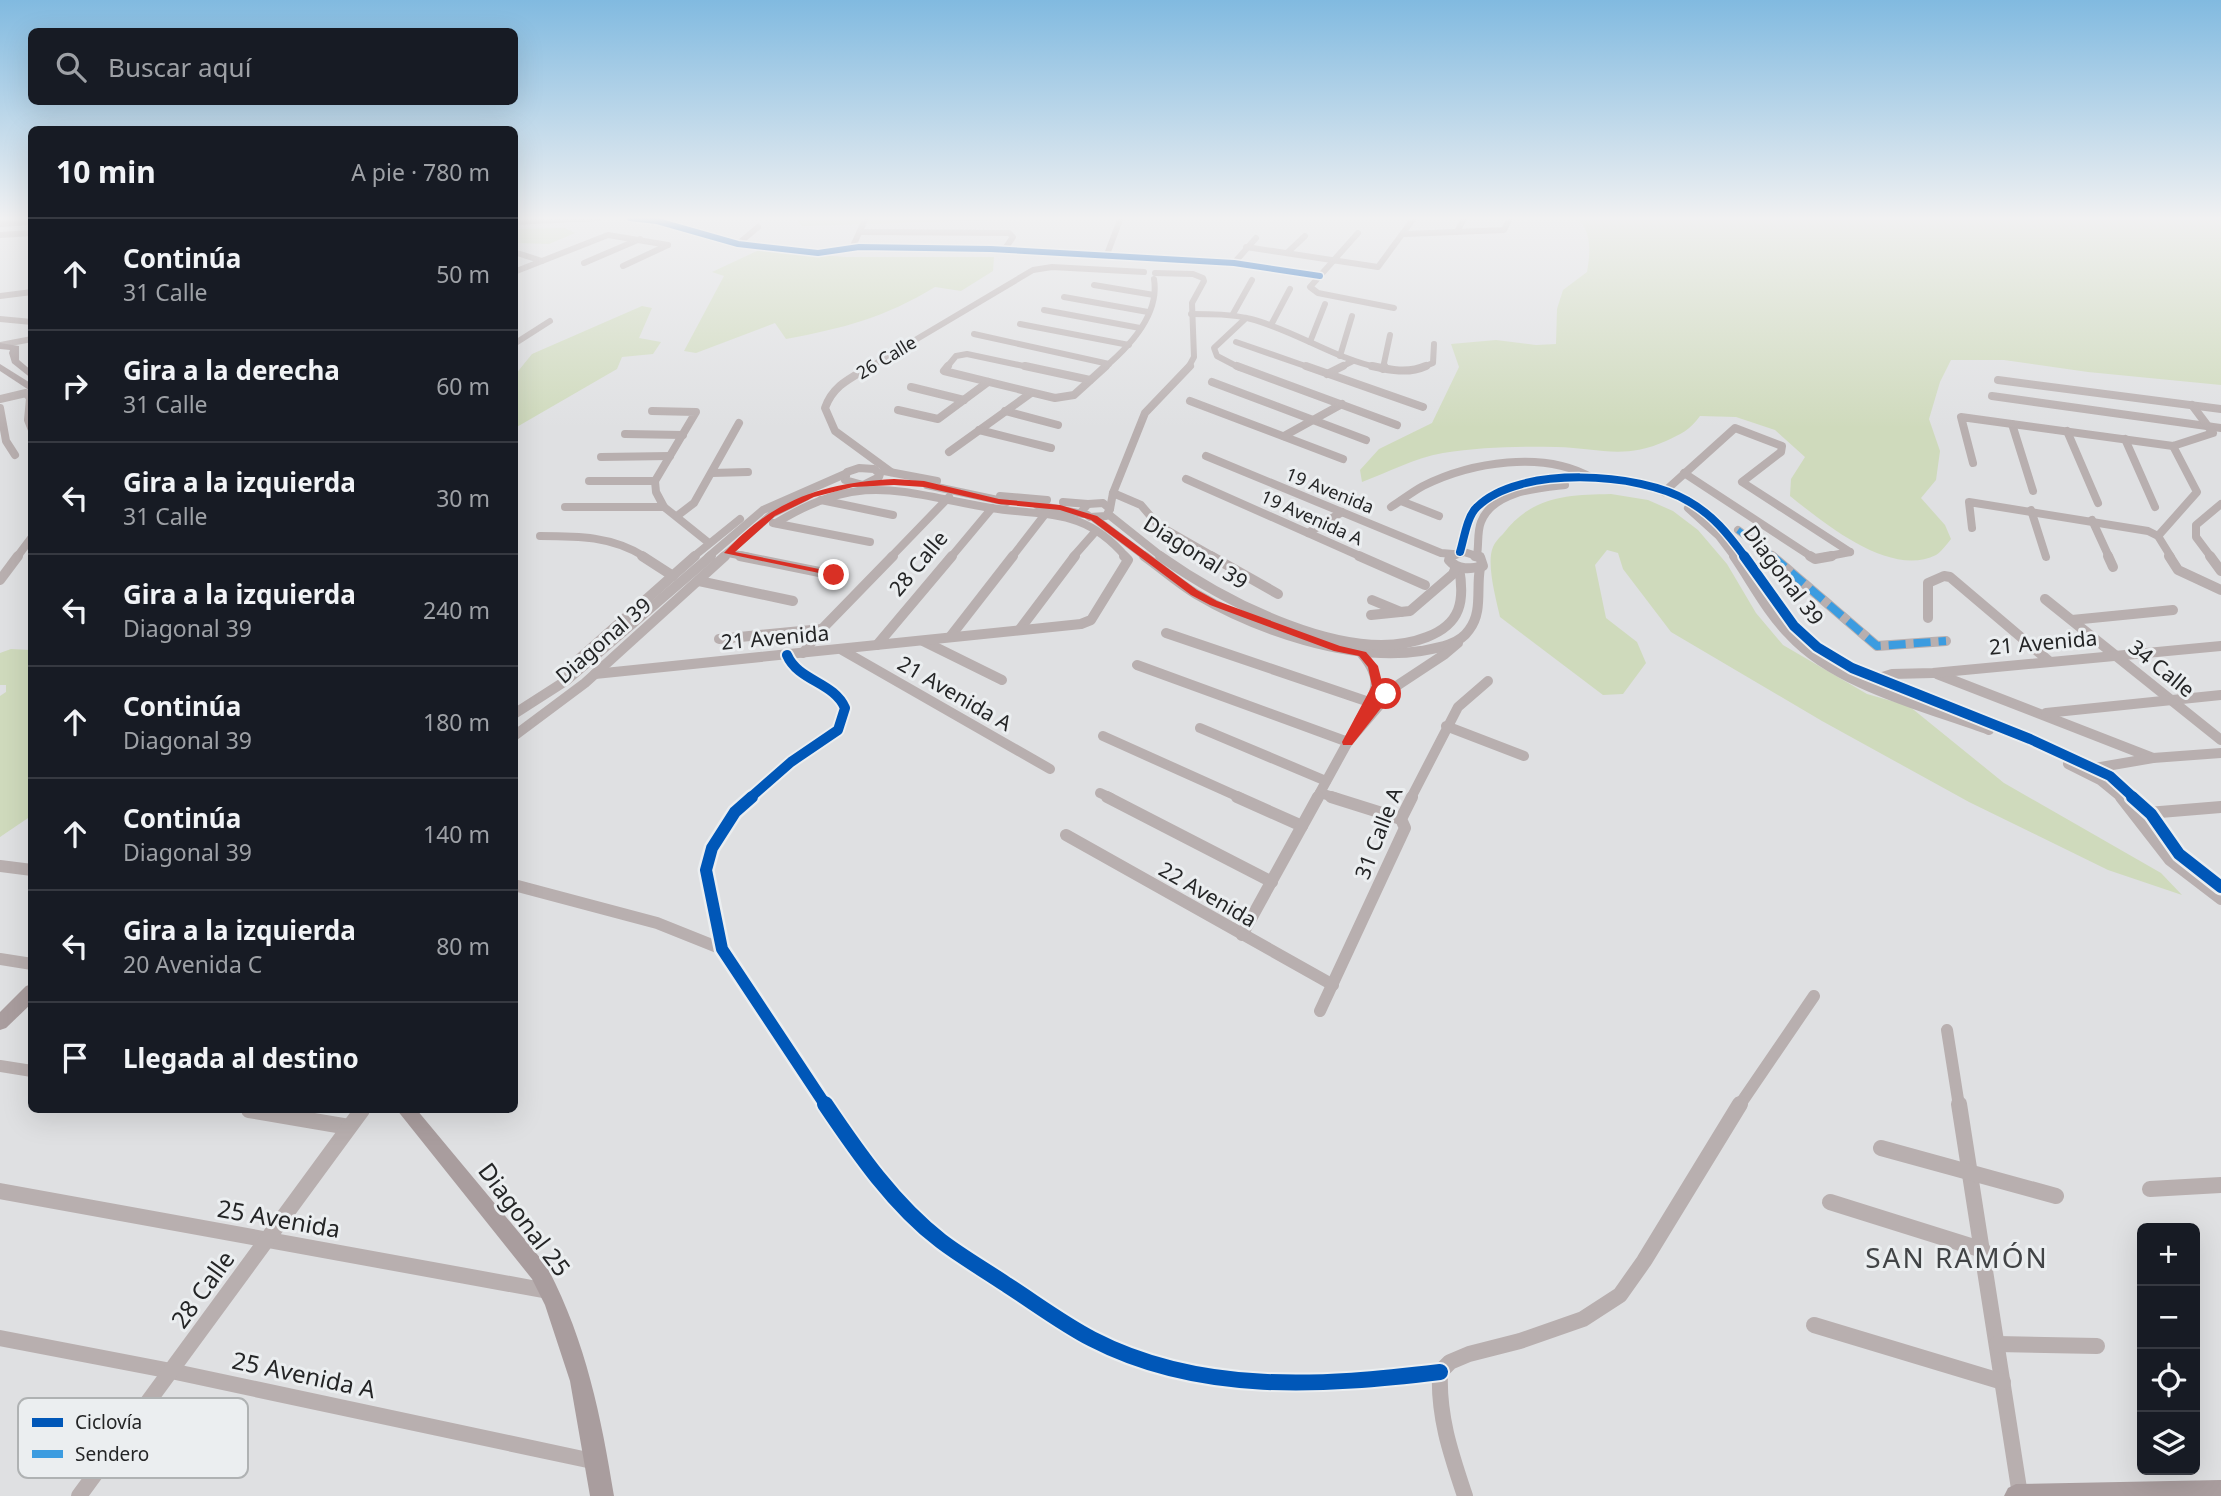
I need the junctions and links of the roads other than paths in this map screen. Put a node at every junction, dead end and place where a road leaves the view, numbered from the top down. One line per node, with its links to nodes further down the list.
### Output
1 (1003, 288): 81 (street, 26 Calle)
2 (1113, 288): 9 (street)
3 (1156, 288): 9 (street)
4 (1200, 288): 16 (street)
5 (1247, 288): 17 (street)
6 (1310, 288): 13 (street)
7 (1290, 289): 24 (street)
8 (28, 293): 10 (street)
9 (1154, 294): 15 (street)
10 (0, 296)
11 (1064, 297): 15 (street)
12 (1325, 304): 34 (street)
13 (1394, 309)
14 (1044, 310): 26 (street)
15 (1148, 312): 26 (street)
16 (1191, 314): 17 (street); 104 (street)
17 (1233, 314): 19 (street)
18 (1352, 316): 39 (street)
19 (1246, 318): 24 (street); 59 (street)
20 (0, 319): 21 (street)
21 (28, 321)
22 (551, 321): 32 (street)
23 (1020, 324): 37 (street)
24 (1271, 325): 34 (street)
25 (983, 327): 27 (street)
26 (1140, 328): 37 (street)
27 (974, 334): 29 (street); 42 (street)
28 (1390, 335): 44 (street)
29 (966, 339)
30 (28, 340): 36 (street)
31 (28, 341): 38 (street)
32 (518, 342)
33 (1236, 342): 46 (street)
34 (1310, 342): 39 (street)
35 (1434, 344): 44 (street)
36 (0, 345): 38 (main road)
37 (1129, 345): 42 (street)
38 (15, 350): 40 (main road); 45 (main road)
39 (1340, 356): 41 (street)
40 (0, 358)
41 (1353, 361): 44 (street); 46 (street)
42 (1109, 364): 47 (street)
43 (0, 367): 51 (main road)
44 (1383, 369)
45 (28, 372)
46 (1327, 374): 61 (street)
47 (1090, 380): 49 (street); 53 (street)
48 (1998, 380): 60 (street)
49 (988, 382): 53 (street); 57 (street)
50 (1212, 382): 67 (street)
51 (28, 386)
52 (911, 387): 57 (street)
53 (1031, 393): 66 (street)
54 (28, 396): 56 (street)
55 (1992, 396): 72 (street)
56 (0, 399)
57 (964, 400): 64 (street)
58 (1191, 401): 78 (street)
59 (1342, 404): 67 (street); 71 (street)
60 (2192, 405): 63 (street); 72 (street)
61 (1423, 407)
62 (0, 408): 85 (street)
63 (2221, 409)
64 (898, 410)
65 (652, 411): 77 (street)
66 (1005, 411): 70 (street); 74 (street)
67 (1313, 420): 78 (street); 80 (street)
68 (739, 424): 94 (street)
69 (2012, 424): 75 (street); 90 (street); 102 (street)
70 (1058, 425)
71 (1397, 425)
72 (2207, 426): 73 (street); 82 (street)
73 (2221, 428)
74 (979, 430): 83 (street); 84 (street)
75 (2067, 431): 79 (street); 110 (street)
76 (625, 434): 77 (street)
77 (682, 435): 86 (street)
78 (1284, 436): 89 (street)
79 (2125, 439): 82 (street); 115 (street)
80 (1366, 440)
81 (853, 444): 91 (street, 26 Calle); 93 (street)
82 (2174, 446): 134 (street)
83 (1051, 448)
84 (948, 452)
85 (15, 455)
86 (670, 456): 88 (street); 99 (street)
87 (1206, 456): 119 (street, 19 Avenida)
88 (601, 457)
89 (1343, 459)
90 (1973, 463)
91 (875, 466): 93 (street); 100 (street); 108 (street)
92 (748, 472): 94 (street)
93 (849, 472): 101 (street); 137 (street); 184 (street, Diagonal 39)
94 (712, 473): 123 (street)
95 (1684, 473): 95 (street); 103 (street)
96 (1186, 479): 132 (street, 19 Avenida A)
97 (1593, 480): 103 (street, Diagonal 39); 107 (street); 141 (street, Diagonal 39); 143 (street, Diagonal 39)
98 (589, 481): 99 (street)
99 (654, 481): 113 (street)
100 (872, 482): 101 (street, Diagonal 39); 121 (street)
101 (853, 484): 128 (street, Diagonal 39)
102 (2033, 491)
103 (1665, 492): 139 (street, Diagonal 39); 187 (street, Diagonal 39)
104 (1113, 493): 108 (street); 109 (street); 118 (street)
105 (949, 497): 106 (street, Diagonal 39); 116 (street, Diagonal 39); 163 (street)
106 (818, 500): 122 (street); 127 (street, Diagonal 39)
107 (1401, 501): 114 (street); 124 (street)
108 (1091, 503): 118 (street); 121 (street)
109 (1138, 503): 118 (street); 153 (street)
110 (2098, 503)
111 (2221, 504): 146 (street)
112 (565, 507): 113 (street)
113 (664, 507): 123 (street)
114 (1391, 507)
115 (2155, 507)
116 (992, 508): 120 (street, Diagonal 39); 171 (street, 28 Calle)
117 (2031, 510): 126 (street); 129 (street); 142 (street)
118 (1110, 512): 125 (street); 143 (street, Diagonal 39)
119 (1342, 512): 132 (street); 143 (street, 19 Avenida)
120 (1046, 513): 131 (street, Diagonal 39); 167 (street)
121 (1083, 514): 125 (street, Diagonal 39)
122 (893, 515)
123 (677, 516): 137 (street)
124 (1439, 516)
125 (1094, 518): 175 (street, Diagonal 39)
126 (2092, 520): 134 (street); 144 (street)
127 (776, 523): 128 (street); 136 (street)
128 (760, 524): 140 (street, Diagonal 39)
129 (1972, 528)
130 (1738, 530): 138 (street)
131 (1095, 532): 162 (street, Diagonal 39); 164 (street)
132 (1308, 533): 151 (street, 19 Avenida A)
133 (540, 536): 148 (street)
134 (2158, 536): 152 (street)
135 (28, 542): 149 (street)
136 (870, 542)
137 (709, 543): 148 (street)
138 (1763, 549): 139 (street); 170 (street)
139 (1742, 551): 187 (street, Diagonal 39)
140 (728, 553): 147 (street); 150 (street, Diagonal 39)
141 (1478, 555): 143 (street); 145 (street, Diagonal 39)
142 (2046, 557)
143 (1453, 559): 145 (street); 158 (street)
144 (2113, 567)
145 (1480, 568): 166 (street, Diagonal 39)
146 (2221, 571)
147 (834, 575)
148 (673, 576): 184 (street)
149 (0, 580)
150 (699, 581): 156 (street); 178 (street, Diagonal 39)
151 (1424, 584)
152 (2221, 590)
153 (1278, 594)
154 (2045, 598): 161 (street, 34 Calle)
155 (1372, 600): 158 (street)
156 (793, 601)
157 (2173, 610): 161 (street)
158 (1404, 613): 159 (street)
159 (1371, 615)
160 (1928, 618): 179 (street)
161 (2072, 620): 177 (street, 34 Calle)
162 (1081, 624): 164 (street, 21 Avenida)
163 (822, 629): 168 (street); 174 (street)
164 (1020, 629): 167 (street, 21 Avenida)
165 (1166, 634): 190 (street)
166 (1468, 634): 175 (street, Diagonal 39); 200 (street)
167 (950, 637): 169 (street, 21 Avenida)
168 (719, 639)
169 (922, 641): 171 (street, 21 Avenida); 185 (street)
170 (1946, 641)
171 (877, 645): 173 (street, 21 Avenida)
172 (2221, 646): 177 (street, 21 Avenida)
173 (842, 650): 174 (street, 21 Avenida); 205 (street, 21 Avenida A)
174 (803, 653): 176 (street, 21 Avenida)
175 (1363, 654): 190 (street)
176 (786, 655): 181 (street, 21 Avenida); 222 (street)
177 (2115, 655): 179 (street, 21 Avenida); 189 (street, 34 Calle)
178 (614, 656): 181 (street); 183 (street, Diagonal 39)
179 (2049, 661): 182 (street, 21 Avenida)
180 (1137, 665): 200 (street)
181 (630, 670): 183 (street, 21 Avenida)
182 (1933, 673): 187 (street, 21 Avenida); 192 (street)
183 (595, 674): 194 (street, Diagonal 39)
184 (567, 680): 191 (street, Diagonal 39)
185 (1002, 680)
186 (1488, 681): 195 (street, 31 Calle A)
187 (1875, 682): 204 (street, Diagonal 39); 210 (street, Diagonal 39)
188 (2221, 695): 189 (street)
189 (2169, 700): 192 (street); 199 (street, 34 Calle)
190 (1370, 702): 200 (street)
191 (518, 712)
192 (2043, 713): 203 (street)
193 (518, 716): 194 (street)
194 (533, 724): 197 (street, Diagonal 39)
195 (1446, 726): 202 (street); 212 (street, 31 Calle A)
196 (1200, 728): 206 (street)
197 (518, 733)
198 (1103, 736): 213 (street)
199 (2221, 740)
200 (1348, 742): 206 (street)
201 (2221, 753): 203 (street)
202 (1524, 756)
203 (2153, 758): 204 (street)
204 (2095, 768): 211 (street, Diagonal 39)
205 (1050, 769)
206 (1326, 781): 208 (street)
207 (1100, 793): 217 (street)
208 (1320, 793): 212 (street); 213 (street)
209 (2221, 807): 211 (street)
210 (2135, 813): 211 (street); 220 (street, Diagonal 39)
211 (2151, 814): 219 (street, Diagonal 39)
212 (1401, 819): 225 (street, 31 Calle A)
213 (1302, 826): 217 (street)
214 (1066, 835): 221 (street, 22 Avenida)
215 (0, 866): 216 (street)
216 (28, 870)
217 (1272, 882): 221 (street)
218 (518, 886): 222 (street)
219 (2221, 887)
220 (2221, 899)
221 (1242, 935): 225 (street, 22 Avenida)
222 (722, 949): 252 (street)
223 (0, 959): 224 (street)
224 (28, 963)
225 (1333, 985): 228 (street, 31 Calle A)
226 (28, 995): 229 (main road)
227 (1814, 996): 252 (street)
228 (1320, 1011)
229 (0, 1023)
230 (1947, 1030): 238 (street)
231 (0, 1066): 232 (street)
232 (28, 1070)
233 (267, 1113): 236 (street)
234 (360, 1113): 236 (street, 28 Calle)
235 (408, 1113): 246 (main road, Diagonal 25)
236 (349, 1127): 244 (street, 28 Calle)
237 (1881, 1148): 238 (street)
238 (1969, 1172): 242 (street); 245 (street)
239 (2221, 1185): 240 (street)
240 (2150, 1189)
241 (0, 1191): 244 (street, 25 Avenida)
242 (2056, 1196)
243 (1829, 1202): 245 (street)
244 (267, 1239): 246 (street, 25 Avenida); 251 (street, 28 Calle)
245 (1983, 1250): 249 (street)
246 (549, 1291): 255 (main road, Diagonal 25)
247 (1814, 1325): 253 (street)
248 (0, 1338): 251 (street, 25 Avenida A)
249 (1997, 1344): 250 (street); 253 (street)
250 (2097, 1346)
251 (171, 1371): 254 (street, 28 Calle); 255 (street, 25 Avenida A)
252 (1440, 1373): 261 (street)
253 (2003, 1382): 262 (street)
254 (151, 1398)
255 (597, 1462): 260 (main road, Diagonal 25)
256 (92, 1478): 259 (street, 28 Calle)
257 (2221, 1492): 258 (main road)
258 (2129, 1494): 262 (main road)
259 (79, 1496)
260 (602, 1496)
261 (1465, 1496)
262 (2018, 1496)

